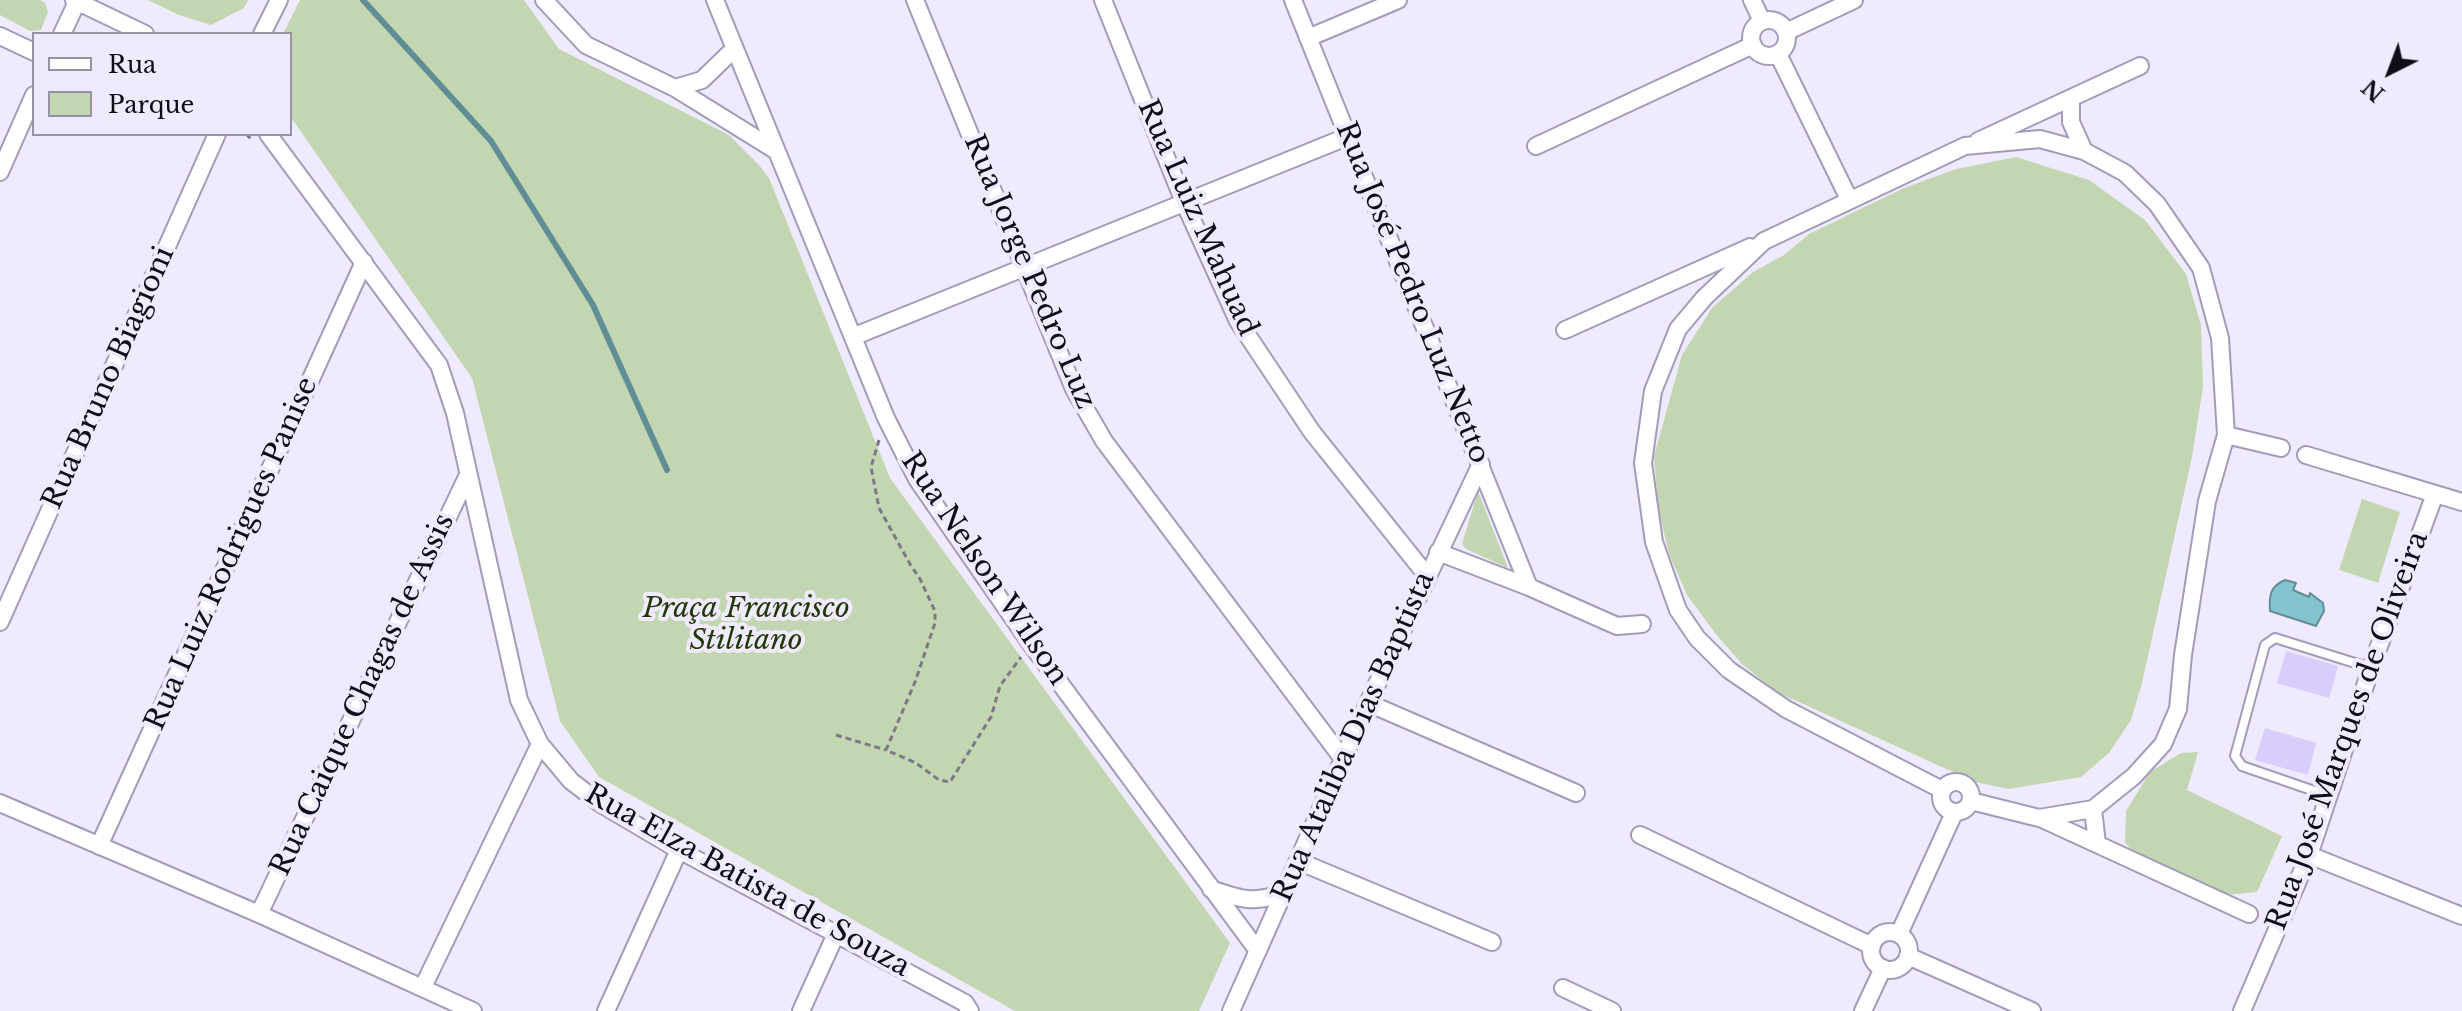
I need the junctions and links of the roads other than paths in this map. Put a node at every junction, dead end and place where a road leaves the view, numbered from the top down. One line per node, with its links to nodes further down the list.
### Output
1 (279, 0): 14 (street)
2 (544, 0): 23 (street)
3 (715, 0): 19 (street, Rua Nelson Wilson)
4 (915, 0): 38 (street, Rua Jorge Pedro Luz)
5 (1103, 0): 35 (street, Rua Luiz Mahuad)
6 (1293, 0): 17 (street, Rua José Pedro Luz Netto)
7 (1398, 0): 17 (street)
8 (1752, 0): 11 (street)
9 (1854, 0): 15 (street)
10 (75, 1): 12 (street); 13 (street)
11 (1762, 21): 15 (street); 18 (street)
12 (63, 32)
13 (141, 32)
14 (263, 32)
15 (1786, 32): 21 (street)
16 (0, 36): 20 (street)
17 (1308, 38): 28 (street, Rua José Pedro Luz Netto)
18 (1753, 45): 21 (street); 29 (street)
19 (734, 49): 23 (street); 31 (street, Rua Nelson Wilson)
20 (32, 51)
21 (1778, 54): 34 (street)
22 (2140, 66): 24 (street)
23 (675, 88): 31 (street)
24 (2071, 99): 30 (street); 32 (street)
25 (32, 100): 33 (street)
26 (216, 136): 51 (street, Rua Bruno Biagioni)
27 (270, 136): 37 (street, Rua Elza Batista de Souza)
28 (1349, 136): 35 (street); 44 (street, Rua José Pedro Luz Netto)
29 (1536, 146)
30 (1965, 146): 32 (street); 34 (street)
31 (775, 150): 40 (street, Rua Nelson Wilson)
32 (2084, 151): 41 (street)
33 (0, 172)
34 (1849, 199): 36 (street)
35 (1184, 202): 38 (street); 49 (street, Rua Luiz Mahuad)
36 (1764, 241): 39 (street); 57 (street)
37 (364, 262): 45 (street, Rua Elza Batista de Souza); 67 (street, Rua Luiz Rodrigues Panise)
38 (1022, 267): 40 (street); 56 (street, Rua Jorge Pedro Luz)
39 (1565, 330)
40 (855, 336): 71 (street, Rua Nelson Wilson)
41 (2226, 435): 42 (street); 62 (street)
42 (2281, 448)
43 (2306, 455): 46 (street)
44 (1481, 464): 48 (street, Rua Ataliba Dias Baptista); 50 (street, Rua José Pedro Luz Netto)
45 (468, 475): 55 (street, Rua Elza Batista de Souza); 73 (street, Rua Caique Chagas de Assis)
46 (2435, 494): 47 (street); 53 (street, Rua José Marques de Oliveira)
47 (2462, 502)
48 (1438, 552): 49 (street, Rua Ataliba Dias Baptista); 50 (street)
49 (1428, 577): 54 (street, Rua Ataliba Dias Baptista)
50 (1529, 587): 52 (street)
51 (0, 622)
52 (1642, 624)
53 (2371, 668): 59 (street, Rua José Marques de Oliveira); 59 (lane)
54 (1368, 703): 56 (street, Rua Ataliba Dias Baptista); 58 (street)
55 (540, 744): 68 (street, Rua Elza Batista de Souza); 83 (street)
56 (1343, 759): 70 (street, Rua Ataliba Dias Baptista)
57 (1942, 790): 60 (street); 63 (street)
58 (1576, 793)
59 (2329, 796): 69 (street, Rua José Marques de Oliveira)
60 (1971, 801): 63 (street); 64 (street)
61 (0, 803): 67 (street)
62 (2093, 809): 64 (street); 66 (street)
63 (1954, 813): 77 (street)
64 (2039, 818): 66 (street)
65 (1640, 835): 79 (street)
66 (2097, 844): 74 (street)
67 (99, 846): 73 (street)
68 (679, 850): 76 (street, Rua Elza Batista de Souza); 86 (street)
69 (2309, 855): 75 (street); 93 (street, Rua José Marques de Oliveira)
70 (1298, 861): 72 (street, Rua Ataliba Dias Baptista); 78 (street)
71 (1210, 888): 72 (street); 80 (street, Rua Nelson Wilson)
72 (1283, 893): 80 (street, Rua Ataliba Dias Baptista)
73 (259, 914): 83 (street)
74 (2249, 914)
75 (2462, 916)
76 (836, 934): 87 (street); 88 (street, Rua Elza Batista de Souza)
77 (1899, 934): 79 (street); 81 (street)
78 (1492, 942)
79 (1872, 946): 82 (street)
80 (1258, 951): 89 (street, Rua Ataliba Dias Baptista)
81 (1908, 956): 82 (street); 92 (street)
82 (1883, 968): 91 (street)
83 (423, 987): 85 (street)
84 (1563, 988): 90 (street)
85 (473, 1011)
86 (606, 1011)
87 (801, 1011)
88 (970, 1011)
89 (1231, 1011)
90 (1612, 1011)
91 (1863, 1011)
92 (2032, 1011)
93 (2242, 1011)

